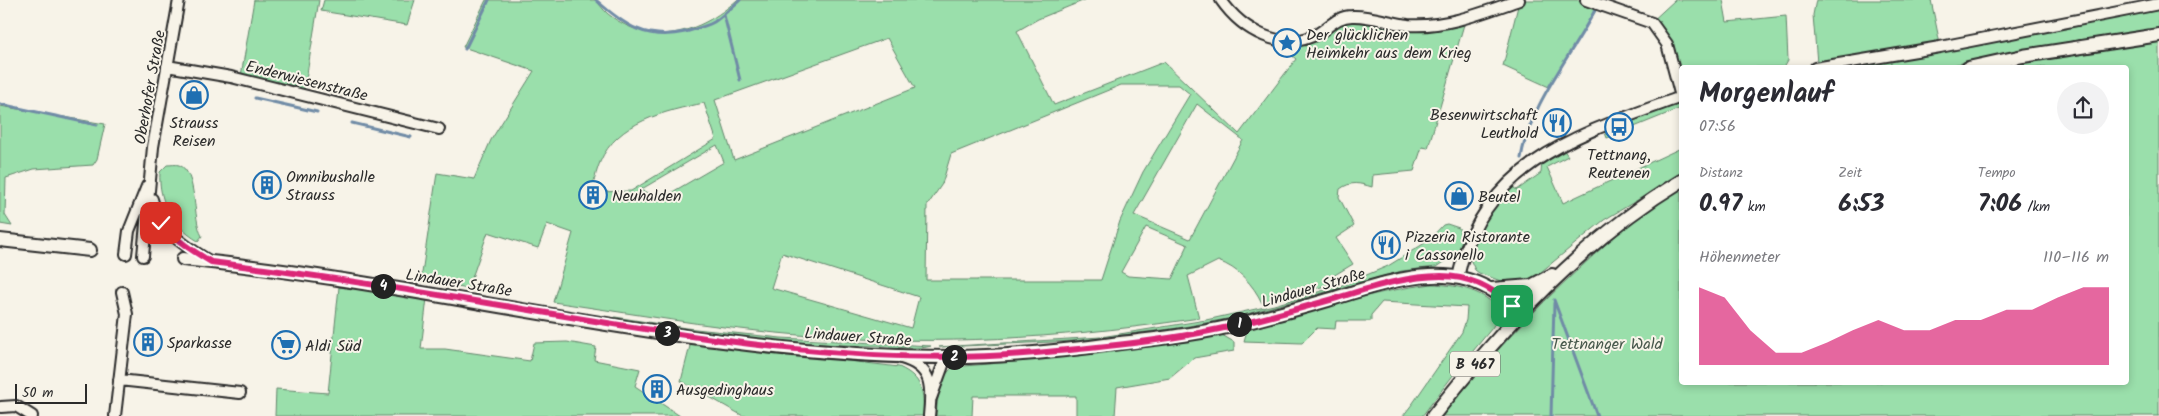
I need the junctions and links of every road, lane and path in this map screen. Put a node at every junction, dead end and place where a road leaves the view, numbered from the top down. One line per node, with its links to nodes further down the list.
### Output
1 (179, 0): 9 (street, Oberhofer Straße)
2 (1221, 0): 3 (street)
3 (1519, 0)
4 (1586, 0): 10 (street)
5 (2159, 4): 7 (street)
6 (2159, 35): 8 (main road)
7 (1832, 65)
8 (1982, 65)
9 (167, 66): 12 (street, Enderwiesenstraße); 13 (street, Oberhofer Straße)
10 (1679, 89)
11 (1679, 98): 22 (street)
12 (439, 129)
13 (150, 180): 17 (street, Oberhofer Straße); 18 (street, Oberhofer Straße); 20 (street, Oberhofer Straße)
14 (1679, 182): 21 (main road, B 467)
15 (0, 240): 16 (main road)
16 (90, 250)
17 (126, 254)
18 (143, 256)
19 (183, 259): 20 (main road, Lindauer Straße)
20 (211, 262): 26 (main road, Lindauer Straße)
21 (1564, 270): 23 (main road); 25 (main road, B 467)
22 (1458, 278): 23 (main road, Lindauer Straße); 27 (main road, Lindauer Straße)
23 (1492, 289): 25 (main road, Lindauer Straße)
24 (122, 292): 28 (street)
25 (1519, 313): 35 (main road, B 467)
26 (891, 355): 27 (main road, Lindauer Straße); 30 (street)
27 (946, 357): 30 (street)
28 (120, 380): 29 (street); 33 (street)
29 (240, 393)
30 (931, 400): 34 (street)
31 (2, 407): 32 (street)
32 (32, 416)
33 (115, 416)
34 (929, 416)
35 (1433, 416)

